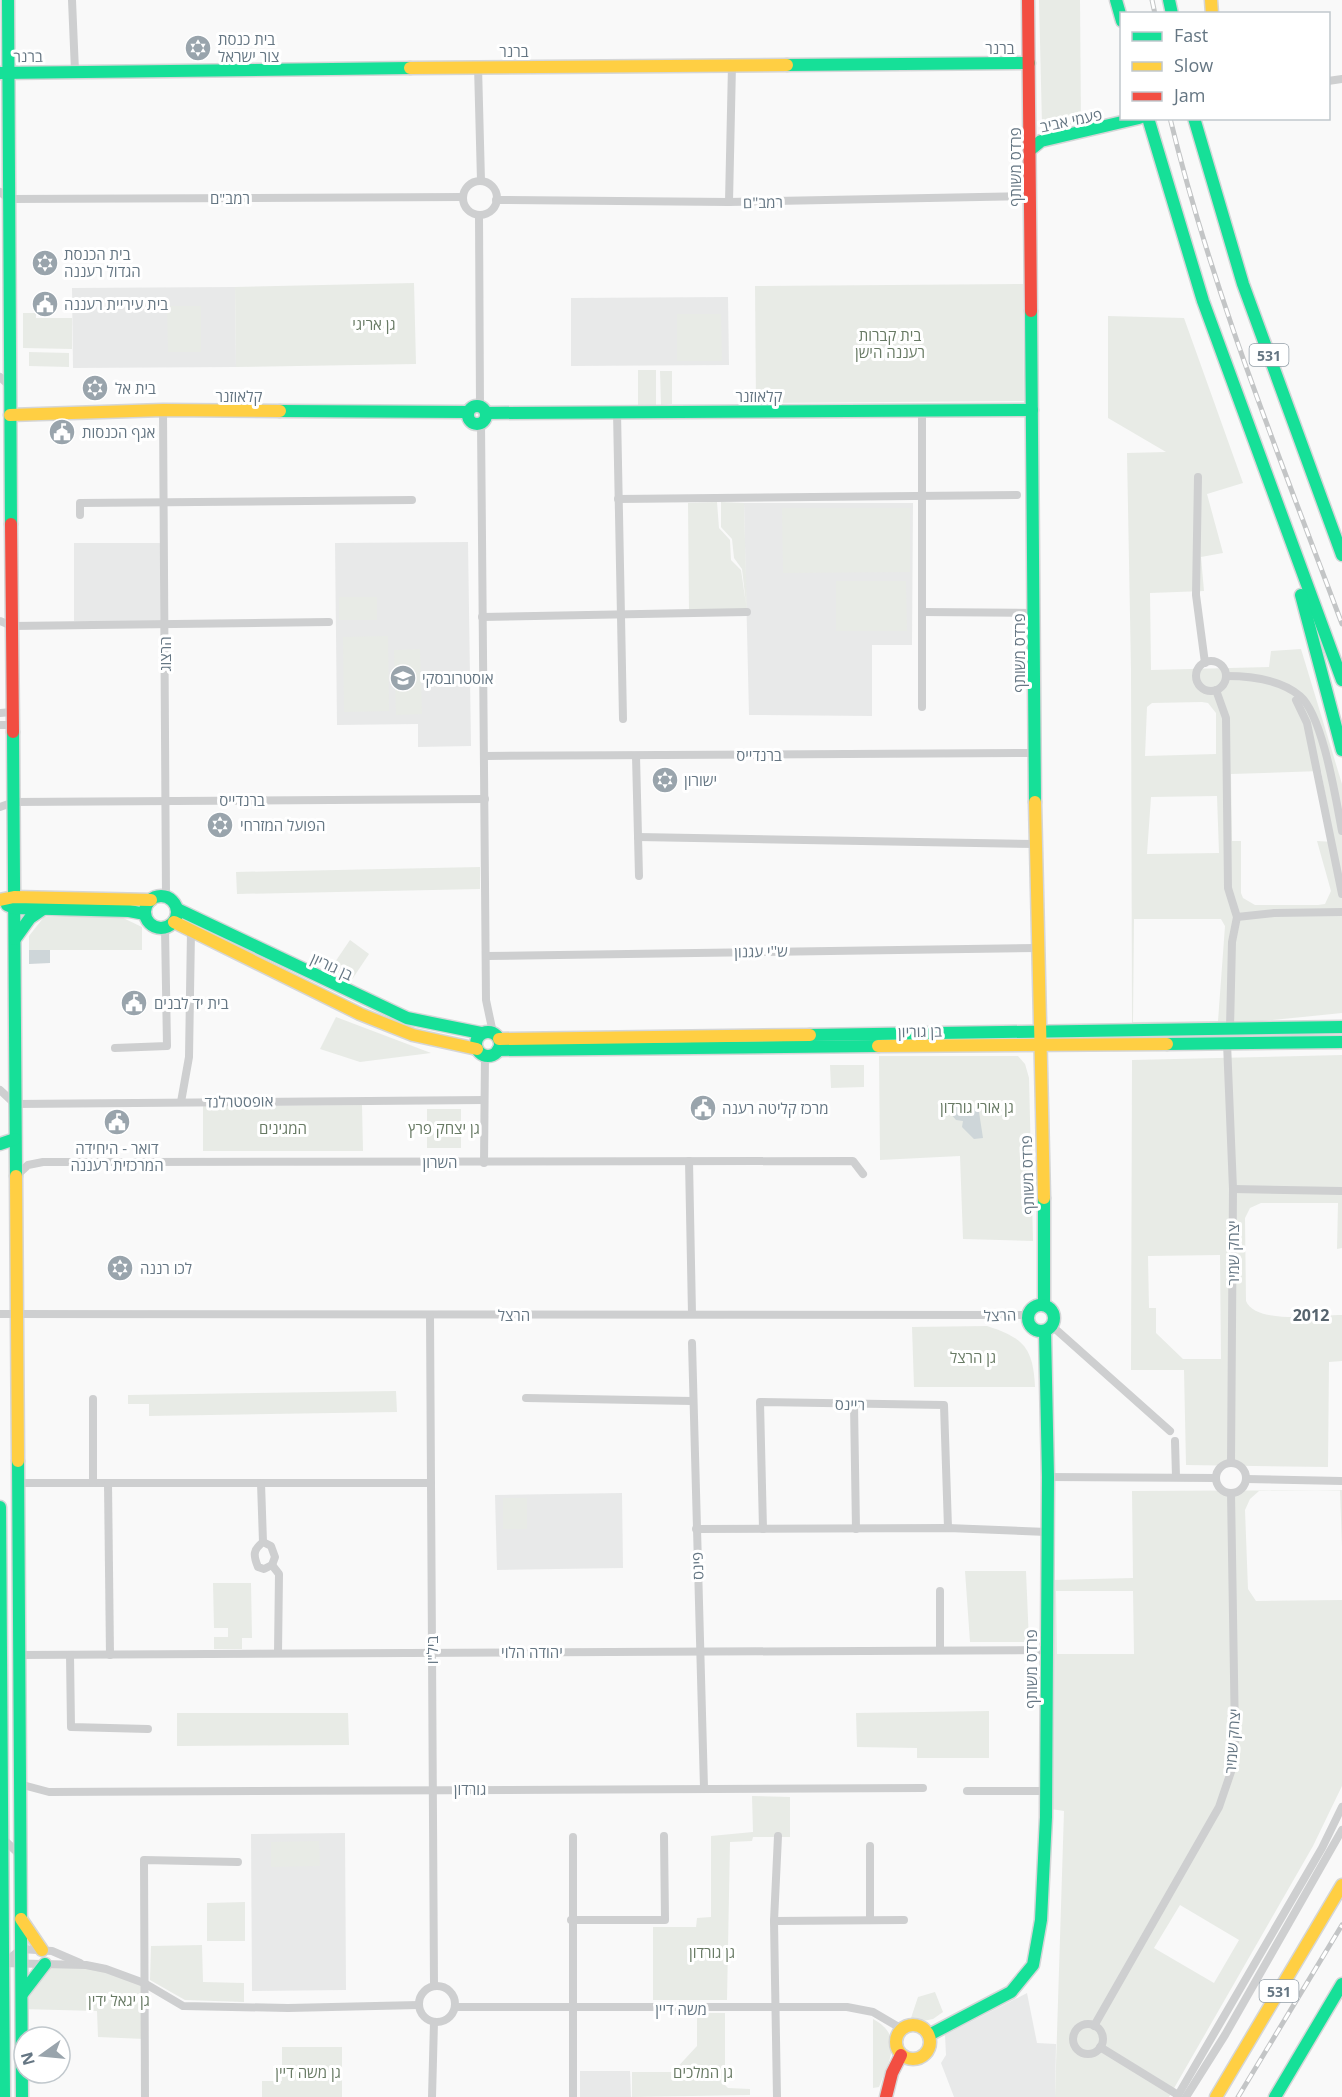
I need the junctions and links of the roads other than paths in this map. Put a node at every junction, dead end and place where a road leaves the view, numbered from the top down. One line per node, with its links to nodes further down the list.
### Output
1 (8, 0): 4 (main road)
2 (72, 0): 9 (street)
3 (1028, 0): 5 (main road, פרדס משותף)
4 (6, 46): 8 (main road); 10 (main road)
5 (1029, 63): 6 (main road, ברנר); 11 (main road, פרדס משותף)
6 (732, 65): 7 (main road, ברנר); 22 (street)
7 (478, 66): 9 (main road, ברנר); 17 (street)
8 (30, 70): 9 (main road, ברנר); 10 (main road, ברנר)
9 (75, 71)
10 (4, 72): 18 (main road)
11 (1029, 120): 15 (main road, פעמי אביב); 16 (main road, פרדס משותף)
12 (1130, 120): 15 (main road, פעמי אביב)
13 (1149, 120): 40 (main road, 531)
14 (1196, 120): 33 (main road, 531)
15 (1121, 122): 16 (main road, פעמי אביב)
16 (1030, 150): 19 (main road, פרדס משותף)
17 (481, 181): 20 (street); 21 (street)
18 (4, 195): 20 (street, רמב"ם); 24 (main road)
19 (1030, 196): 22 (street, רמב"ם); 29 (main road, פרדס משותף)
20 (463, 197): 23 (street)
21 (496, 200): 22 (street, רמב"ם); 23 (street)
22 (729, 202)
23 (479, 215): 31 (street)
24 (5, 269): 26 (main road)
25 (0, 377): 26 (street)
26 (10, 386): 32 (main road)
27 (163, 410): 31 (main road, קלאוזנר); 32 (main road, קלאוזנר); 39 (street, הרצוג)
28 (922, 410): 29 (main road, קלאוזנר); 30 (main road, קלאוזנר); 36 (street)
29 (1032, 410): 47 (main road, פרדס משותף)
30 (617, 412): 31 (main road, קלאוזנר); 37 (street)
31 (482, 414): 48 (street)
32 (10, 415): 50 (main road)
33 (1294, 425): 42 (main road); 43 (main road, 531)
34 (1198, 477): 52 (street)
35 (1017, 495): 36 (street)
36 (922, 497): 37 (street); 46 (street)
37 (618, 499): 44 (street)
38 (412, 500): 39 (street)
39 (164, 502): 41 (street); 51 (street, הרצוג)
40 (1276, 502): 54 (main road, 531); 61 (main road)
41 (80, 515)
42 (1342, 545)
43 (1342, 555)
44 (621, 612): 45 (street); 48 (street); 59 (street)
45 (747, 612)
46 (922, 612): 47 (street); 57 (street)
47 (1033, 613): 62 (main road, פרדס משותף)
48 (482, 617): 63 (street)
49 (329, 622): 51 (street)
50 (6, 624): 51 (street); 58 (main road)
51 (165, 625): 66 (street, הרצוג)
52 (1205, 663): 53 (street); 56 (street)
53 (1226, 676): 55 (street); 56 (street)
54 (1342, 680)
55 (1283, 688): 69 (street); 74 (street)
56 (1216, 690): 83 (street)
57 (921, 706)
58 (6, 712): 60 (main road)
59 (623, 719)
60 (6, 725): 67 (main road)
61 (1342, 750)
62 (1034, 753): 64 (street, ברנדייס); 71 (main road, פרדס משותף)
63 (485, 756): 64 (street, ברנדייס); 65 (street)
64 (636, 756): 70 (street)
65 (485, 799): 66 (street, ברנדייס); 88 (street)
66 (166, 800): 67 (street, ברנדייס); 75 (street, הרצוג)
67 (14, 802): 68 (street, ברנדייס); 72 (main road)
68 (0, 807)
69 (1342, 831)
70 (638, 837): 71 (street); 73 (street)
71 (1035, 844): 87 (main road, פרדס משותף)
72 (14, 875): 78 (main road); 79 (main road)
73 (639, 876)
74 (1342, 894)
75 (166, 897): 76 (main road); 80 (main road)
76 (151, 900): 79 (main road); 82 (main road)
77 (0, 901): 78 (main road)
78 (14, 902): 79 (main road); 86 (main road)
79 (43, 903): 82 (main road); 86 (main road)
80 (177, 909): 84 (main road); 92 (main road, בן גוריון)
81 (1342, 912): 83 (street)
82 (145, 914): 84 (main road)
83 (1237, 917): 90 (street)
84 (170, 925): 85 (main road, בן גוריון); 96 (street)
85 (191, 931): 97 (main road, בן גוריון); 100 (street)
86 (14, 940): 101 (main road)
87 (1036, 948): 88 (street, ש''י עגנון); 91 (main road, פרדס משותף)
88 (486, 956): 92 (street)
89 (1342, 1027): 90 (main road, בן גוריון)
90 (1230, 1028): 91 (main road, בן גוריון)
91 (1037, 1030): 92 (main road, בן גוריון); 95 (main road, פרדס משותף)
92 (493, 1039): 95 (main road, בן גוריון); 97 (main road); 97 (main road)
93 (1342, 1042): 94 (main road, בן גוריון)
94 (1227, 1043): 95 (main road, בן גוריון); 109 (street, יצחק שמיר)
95 (1037, 1045): 111 (main road, פרדס משותף)
96 (115, 1048)
97 (481, 1052): 99 (street)
98 (0, 1090): 101 (street)
99 (484, 1100): 100 (street, אופסטרלנד); 106 (street)
100 (181, 1102): 101 (street, אופסטרלנד)
101 (15, 1104): 103 (main road)
102 (0, 1133): 103 (main road)
103 (15, 1139): 104 (main road); 108 (main road)
104 (0, 1144)
105 (689, 1161): 106 (street, השרון); 107 (street, השרון); 114 (street)
106 (484, 1163): 108 (street, השרון)
107 (863, 1174)
108 (15, 1177): 113 (main road)
109 (1233, 1190): 110 (street); 125 (street, יצחק שמיר)
110 (1342, 1191)
111 (1044, 1305): 116 (main road); 117 (main road)
112 (0, 1314): 113 (street, הרצל)
113 (16, 1314): 115 (street, הרצל); 131 (main road)
114 (692, 1314): 115 (street, הרצל); 116 (street, הרצל)
115 (430, 1315): 135 (street, ביל"ו)
116 (1028, 1315): 117 (main road)
117 (1049, 1329): 123 (street); 126 (main road, פרדס משותף)
118 (692, 1343): 121 (street, פינס)
119 (526, 1398): 121 (street)
120 (93, 1399): 132 (street)
121 (692, 1401): 139 (street, פינס)
122 (854, 1404): 138 (street, ריינס); 140 (street, ריינס); 141 (street)
123 (1170, 1431)
124 (1175, 1441): 127 (street)
125 (1231, 1463): 128 (street); 129 (street)
126 (1048, 1477): 127 (street); 142 (main road, פרדס משותף)
127 (1176, 1477): 128 (street)
128 (1216, 1478): 136 (street)
129 (1246, 1479): 130 (street); 136 (street)
130 (1342, 1481)
131 (17, 1483): 132 (street); 146 (main road)
132 (93, 1483): 133 (street)
133 (108, 1483): 134 (street); 154 (street)
134 (261, 1483): 135 (street); 144 (street)
135 (431, 1483): 153 (street, ביל"ו)
136 (1231, 1494): 194 (street, יצחק שמיר)
137 (0, 1507): 143 (main road)
138 (948, 1528): 141 (street); 142 (street)
139 (696, 1529): 140 (street); 151 (street, פינס)
140 (763, 1529): 141 (street)
141 (856, 1529)
142 (1047, 1532): 150 (main road, פרדס משותף)
143 (0, 1540): 147 (main road)
144 (263, 1542): 145 (street); 145 (street)
145 (272, 1565): 152 (street)
146 (18, 1571): 147 (street); 155 (main road)
147 (0, 1572): 168 (main road)
148 (940, 1591): 149 (street)
149 (940, 1650): 150 (street, יהודה הלוי); 151 (street, יהודה הלוי)
150 (1046, 1650): 163 (main road, פרדס משותף)
151 (700, 1651): 153 (street, יהודה הלוי); 159 (street, פינס)
152 (278, 1653): 153 (street, יהודה הלוי); 154 (street, יהודה הלוי)
153 (432, 1653): 161 (street, ביל"ו)
154 (110, 1654): 156 (street, יהודה הלוי)
155 (19, 1655): 156 (street, יהודה הלוי); 158 (main road)
156 (69, 1655): 157 (street)
157 (148, 1729)
158 (19, 1784): 161 (street, גורדון); 171 (main road)
159 (704, 1788): 160 (street, גורדון); 161 (street, גורדון)
160 (923, 1788)
161 (433, 1789): 187 (street, ביל"ו)
162 (967, 1791): 163 (street)
163 (1046, 1791): 196 (main road, פרדס משותף)
164 (1342, 1807): 199 (street)
165 (1342, 1830): 199 (street)
166 (664, 1836): 175 (street)
167 (778, 1836): 178 (street)
168 (1, 1837): 171 (street); 181 (main road)
169 (573, 1837): 175 (street)
170 (870, 1846): 176 (street)
171 (20, 1855): 174 (main road)
172 (238, 1862): 185 (street)
173 (1342, 1885): 207 (main road, 531)
174 (20, 1918): 179 (main road); 180 (main road)
175 (572, 1920): 191 (street)
176 (870, 1920): 177 (street); 178 (street)
177 (904, 1920)
178 (774, 1921): 192 (street)
179 (21, 1949): 180 (street); 181 (street); 182 (main road)
180 (42, 1950): 184 (street)
181 (2, 1963): 182 (street); 200 (main road)
182 (21, 1964): 183 (street); 188 (main road)
183 (45, 1964): 184 (street); 188 (main road)
184 (86, 1965): 185 (street)
185 (144, 1983): 189 (street); 202 (street)
186 (1342, 1983): 208 (main road)
187 (434, 1986): 189 (street); 190 (street)
188 (21, 1995): 201 (main road)
189 (419, 2005): 193 (street)
190 (455, 2007): 191 (street, משה דיין); 193 (street)
191 (572, 2009): 192 (street, משה דיין); 204 (street)
192 (775, 2009): 195 (street, משה דיין); 205 (street)
193 (434, 2022): 203 (street)
194 (1094, 2026): 197 (street); 197 (street)
195 (902, 2029): 196 (main road); 198 (main road)
196 (929, 2035): 198 (main road)
197 (1100, 2047): 199 (street)
198 (901, 2055): 206 (main road)
199 (1180, 2096)
200 (4, 2097)
201 (22, 2097)
202 (145, 2097)
203 (432, 2097)
204 (573, 2097)
205 (777, 2097)
206 (886, 2097)
207 (1216, 2097)
208 (1275, 2097)

